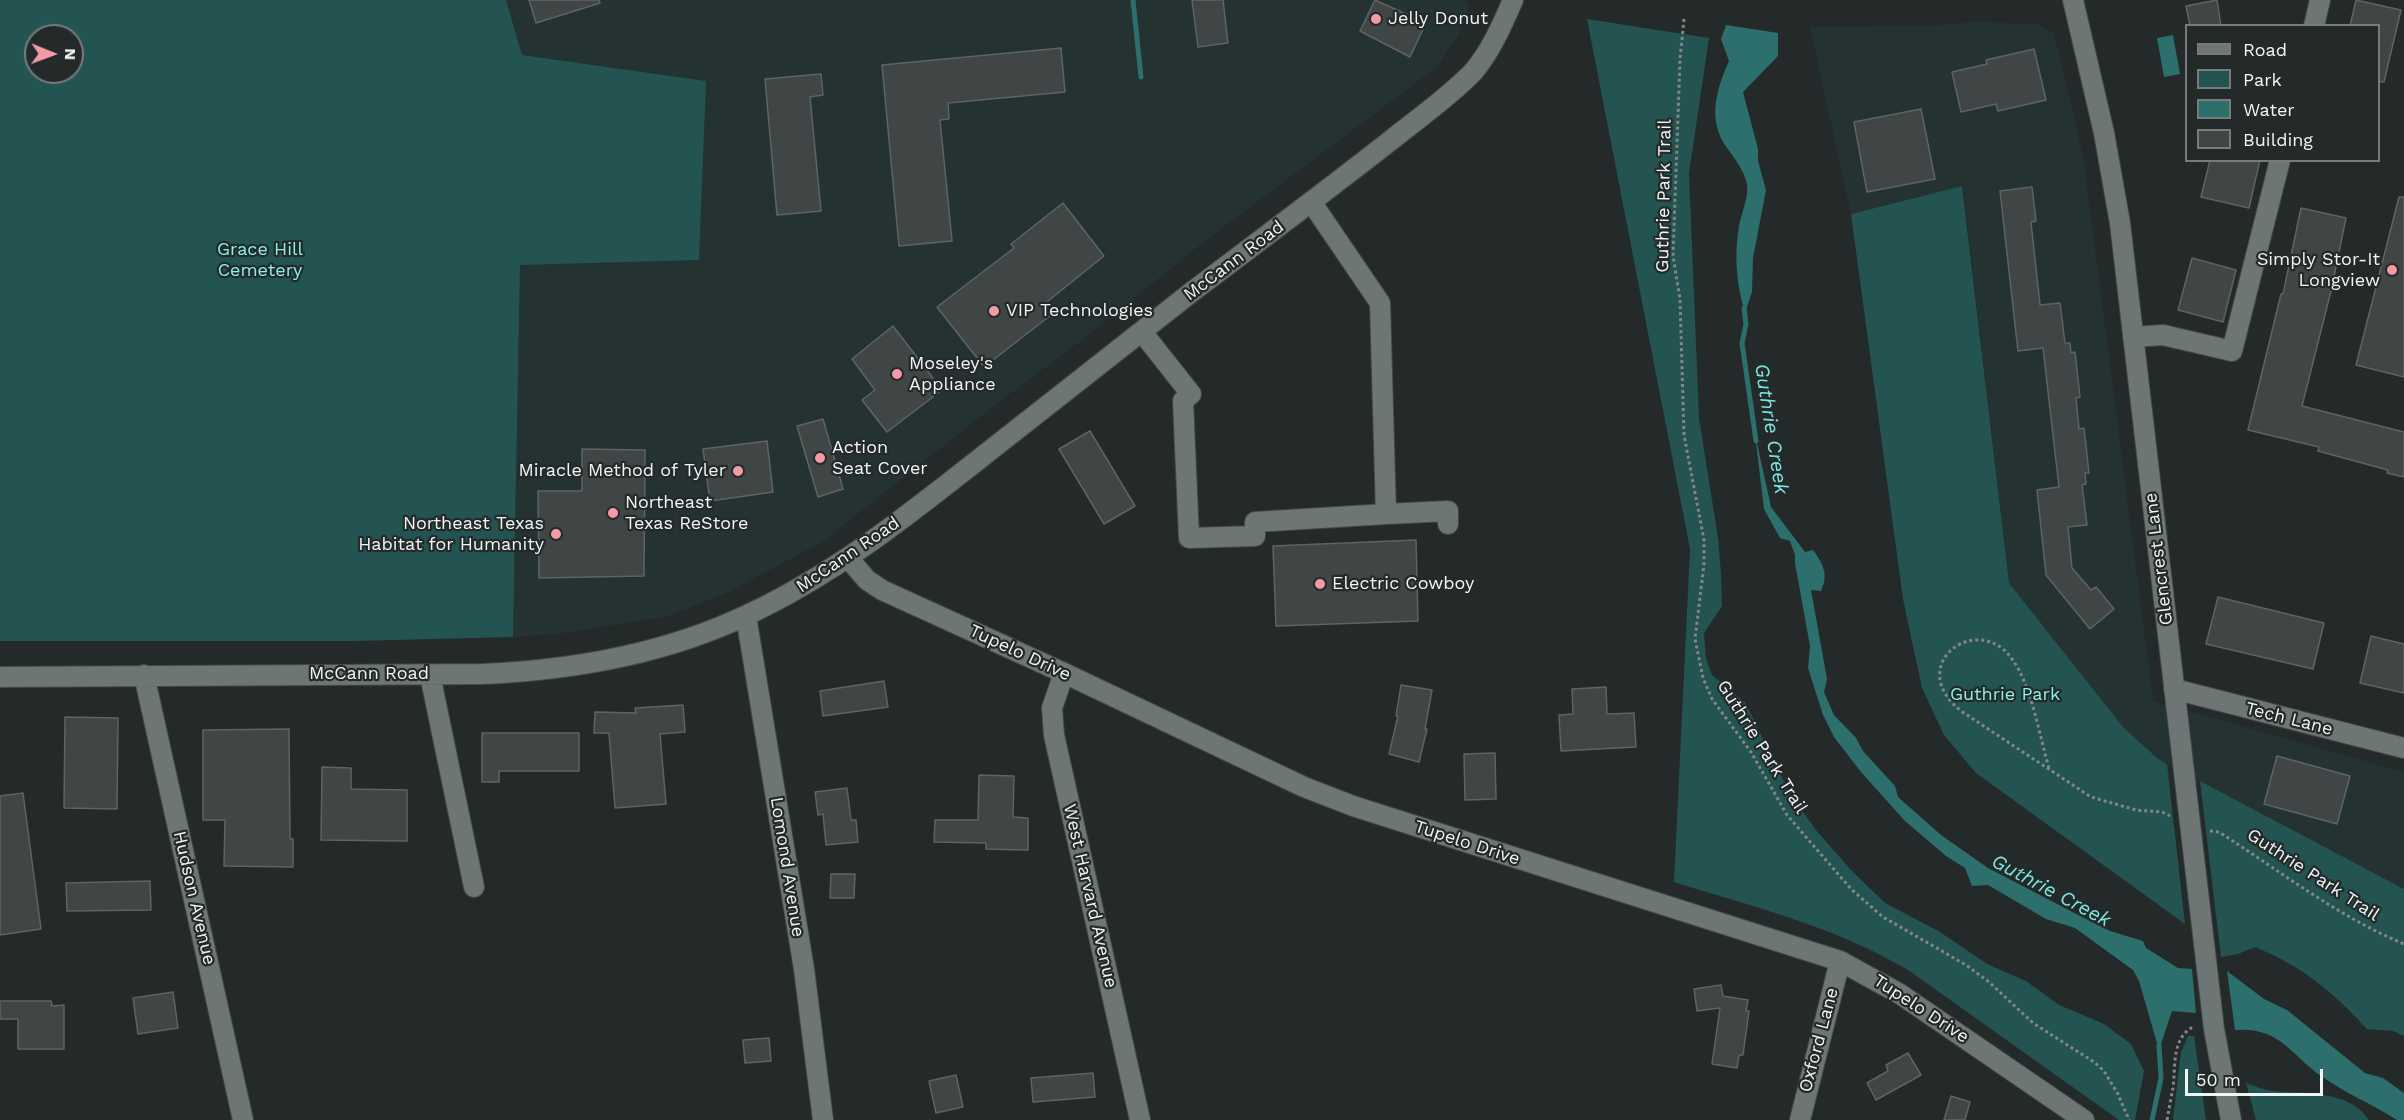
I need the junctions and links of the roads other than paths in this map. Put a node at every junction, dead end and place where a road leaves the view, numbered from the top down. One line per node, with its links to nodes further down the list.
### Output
1 (1512, 0): 6 (street, McCann Road)
2 (2073, 0): 8 (street, Glencrest Lane)
3 (2320, 0): 4 (street)
4 (2314, 24)
5 (2279, 162): 8 (street)
6 (1312, 203): 7 (street, McCann Road); 9 (street)
7 (1142, 332): 9 (street); 11 (street, McCann Road)
8 (2133, 337): 17 (street, Glencrest Lane)
9 (1386, 514): 10 (street)
10 (1448, 524)
11 (849, 559): 12 (street, McCann Road); 13 (street, Tupelo Drive)
12 (746, 616): 15 (street, McCann Road); 22 (street, Lomond Avenue)
13 (1064, 673): 20 (street, Tupelo Drive); 23 (street, West Harvard Avenue)
14 (144, 675): 15 (street, McCann Road); 16 (street, McCann Road); 21 (street, Hudson Avenue)
15 (430, 675): 19 (street)
16 (0, 677)
17 (2174, 689): 18 (street, Tech Lane); 26 (street, Glencrest Lane)
18 (2404, 748)
19 (474, 886)
20 (1840, 961): 24 (street, Oxford Lane); 25 (street, Tupelo Drive)
21 (243, 1120)
22 (823, 1120)
23 (1140, 1120)
24 (1800, 1120)
25 (2084, 1120)
26 (2231, 1120)

